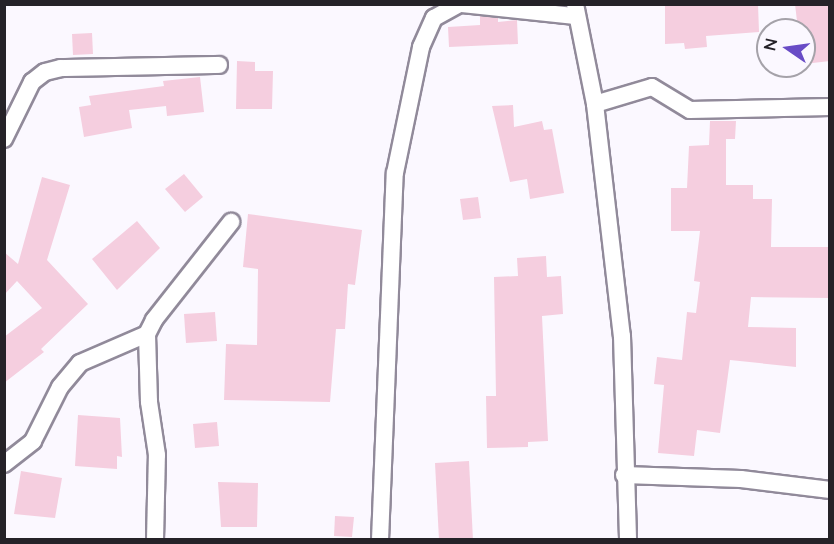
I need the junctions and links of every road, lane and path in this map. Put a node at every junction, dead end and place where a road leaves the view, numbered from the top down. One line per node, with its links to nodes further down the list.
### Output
1 (460, 4): 2 (street); 13 (street)
2 (575, 10): 4 (street)
3 (219, 65): 6 (street)
4 (595, 104): 5 (street); 10 (street)
5 (830, 107)
6 (4, 140)
7 (231, 222): 8 (street)
8 (147, 334): 9 (street); 12 (street)
9 (4, 464)
10 (624, 476): 11 (street); 14 (street)
11 (830, 490)
12 (155, 540)
13 (380, 540)
14 (628, 540)

